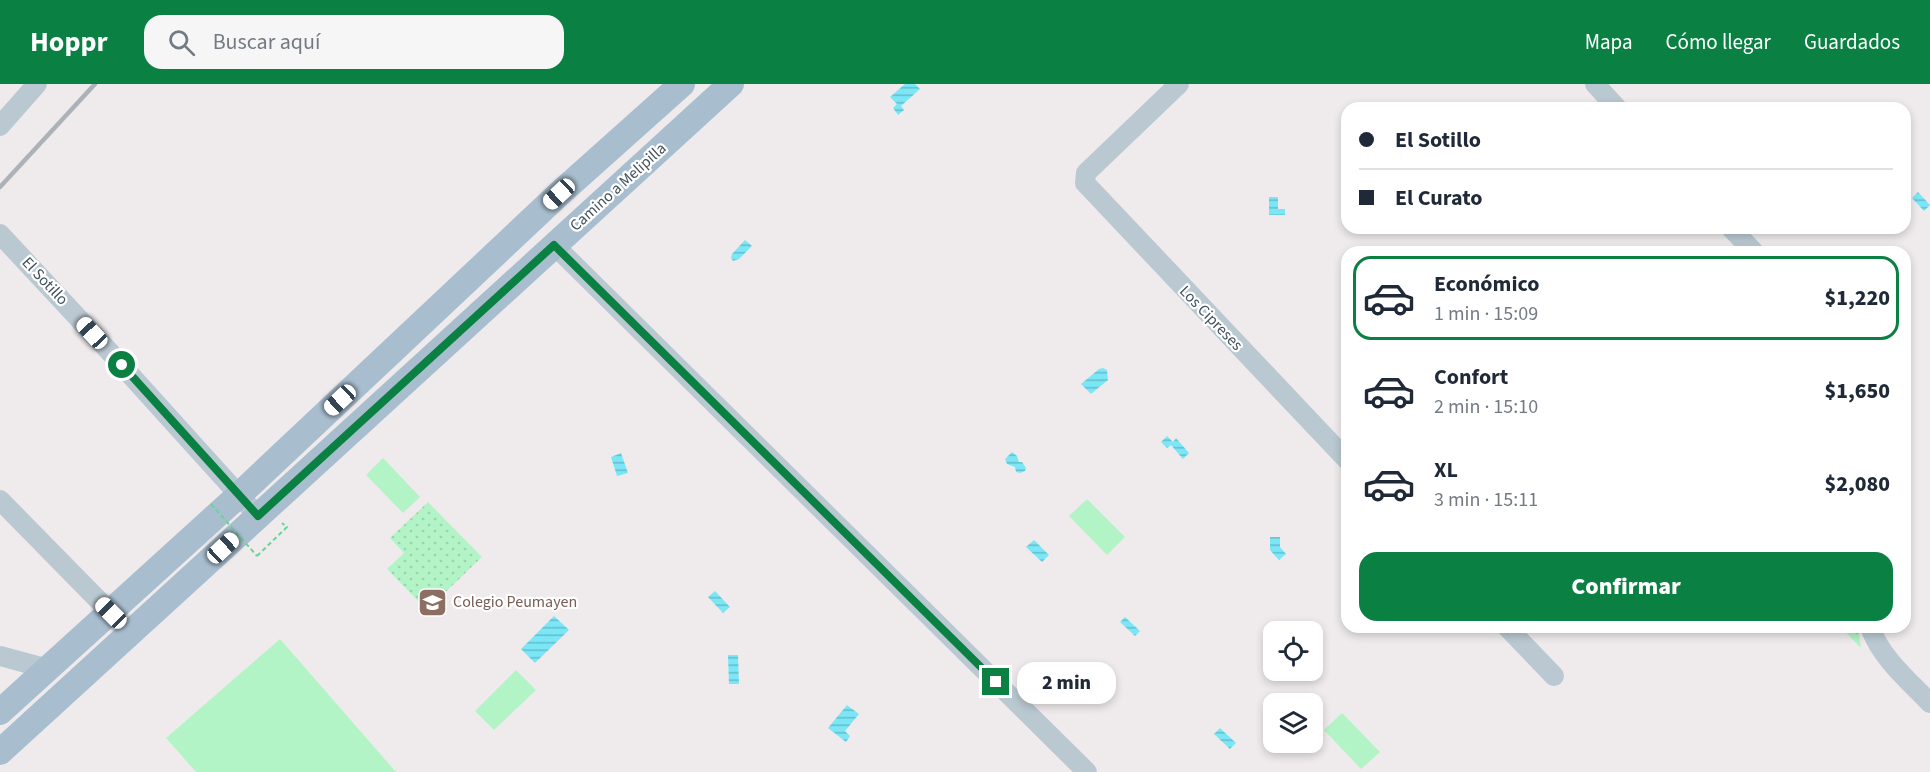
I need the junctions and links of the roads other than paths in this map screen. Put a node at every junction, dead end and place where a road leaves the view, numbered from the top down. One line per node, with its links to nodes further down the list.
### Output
1 (37, 84): 7 (street)
2 (682, 84): 13 (main road, Camino a Melipilla)
3 (731, 84): 10 (main road, Camino a Melipilla)
4 (1179, 84): 12 (street, Los Cipreses)
5 (1595, 84): 6 (street)
6 (1612, 102)
7 (0, 126)
8 (0, 234): 13 (street, El Sotillo)
9 (1737, 234): 11 (street)
10 (554, 245): 15 (main road, Camino a Melipilla); 25 (street)
11 (1748, 246)
12 (1341, 454)
13 (239, 495): 15 (street, El Sotillo); 16 (main road, Camino a Melipilla)
14 (0, 500): 16 (street)
15 (258, 516): 24 (main road, Camino a Melipilla)
16 (111, 613): 20 (main road, Camino a Melipilla)
17 (1513, 633): 21 (street)
18 (1872, 633): 22 (street)
19 (0, 656): 20 (street)
20 (48, 669): 23 (main road, Camino a Melipilla)
21 (1554, 676)
22 (1930, 703)
23 (0, 712)
24 (0, 752)
25 (1087, 772)

